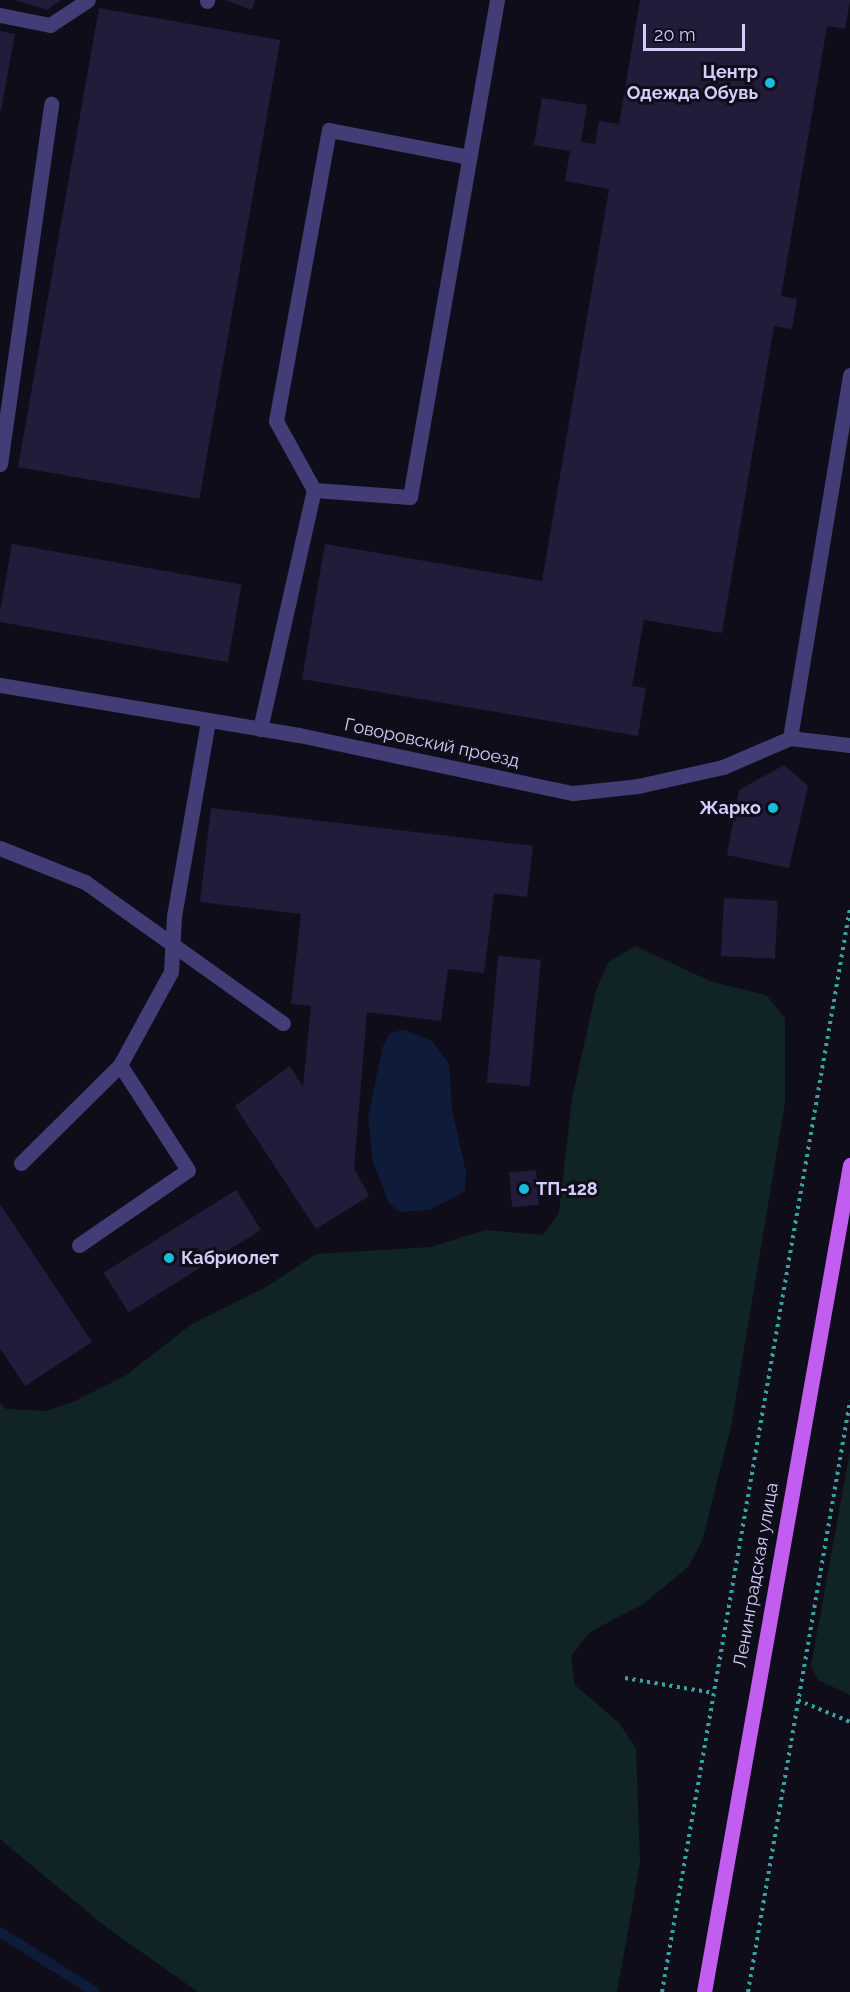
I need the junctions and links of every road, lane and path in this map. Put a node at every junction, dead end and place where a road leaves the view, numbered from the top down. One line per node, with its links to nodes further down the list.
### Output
1 (88, 0): 3 (street)
2 (497, 0): 5 (street)
3 (0, 15)
4 (51, 104): 7 (street)
5 (469, 157): 8 (street); 8 (street)
6 (850, 375): 12 (street)
7 (0, 464)
8 (314, 490): 11 (street)
9 (0, 685): 10 (street, Говоровский проезд)
10 (208, 722): 11 (street, Говоровский проезд); 16 (street)
11 (260, 729): 12 (street, Говоровский проезд)
12 (790, 738): 13 (street)
13 (850, 745)
14 (0, 848): 16 (street)
15 (850, 909): 24 (path)
16 (173, 941): 17 (street); 18 (street)
17 (283, 1023)
18 (120, 1065): 19 (street); 21 (street)
19 (21, 1164)
20 (850, 1165): 28 (main road, Ленинградская улица)
21 (79, 1245)
22 (850, 1401): 25 (path)
23 (625, 1678): 24 (path)
24 (714, 1693): 27 (path)
25 (798, 1700): 26 (path); 29 (path)
26 (850, 1722)
27 (662, 1992)
28 (704, 1992)
29 (748, 1992)

